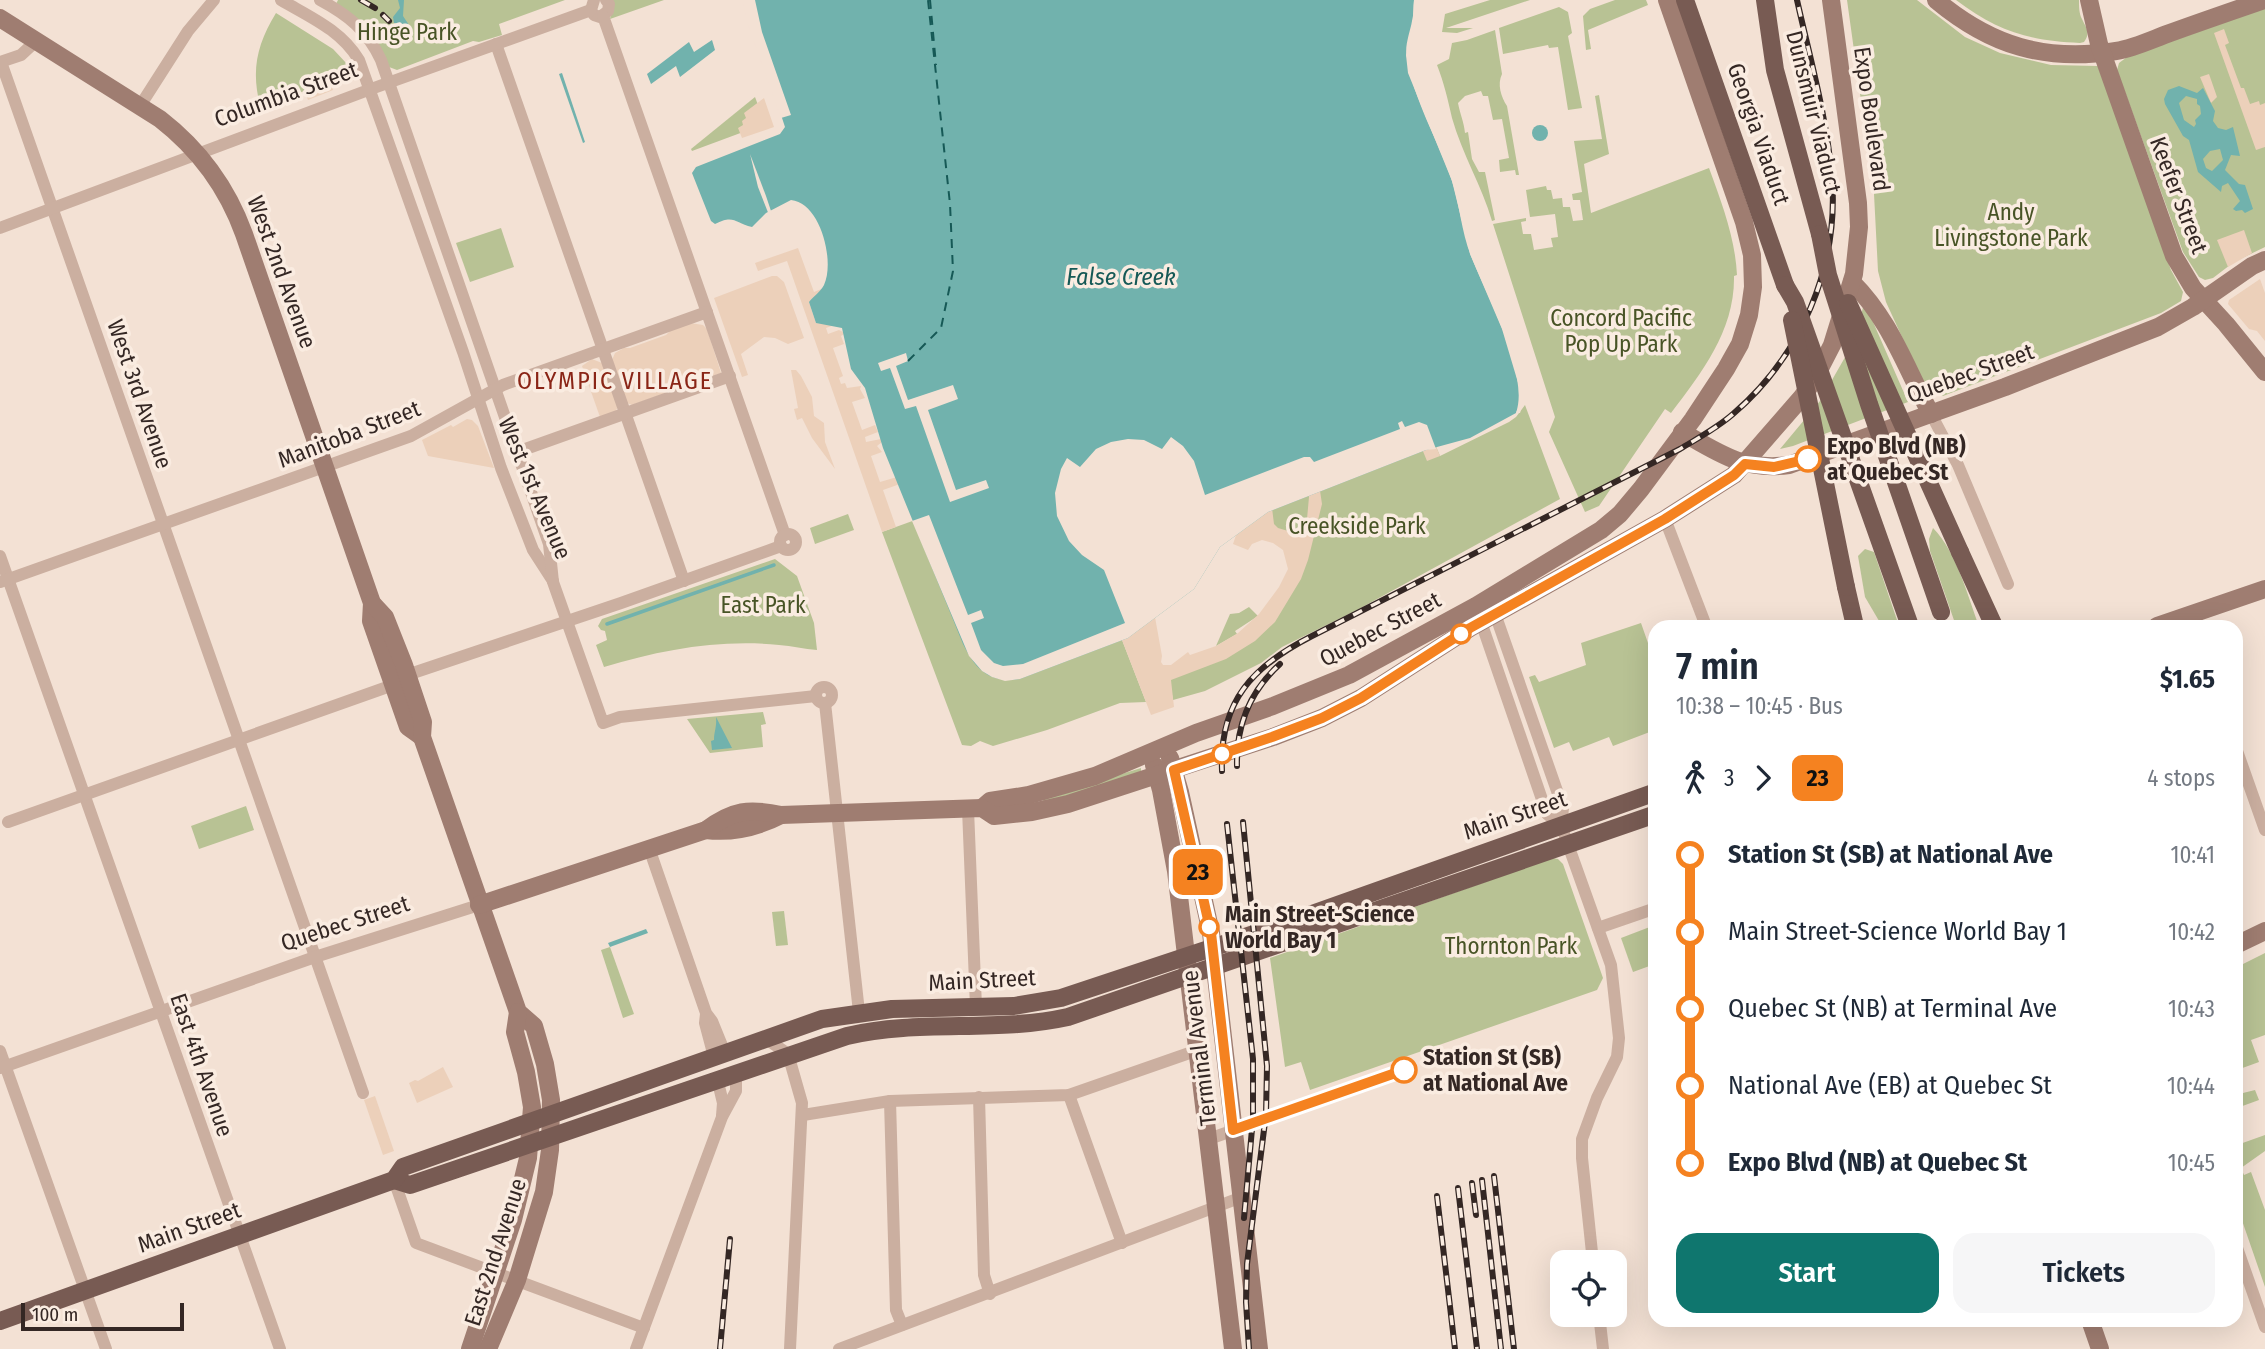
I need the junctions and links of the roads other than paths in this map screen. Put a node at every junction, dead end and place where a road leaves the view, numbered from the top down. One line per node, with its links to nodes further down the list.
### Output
1 (214, 0): 20 (street)
2 (281, 0): 19 (street, West 1st Avenue)
3 (320, 0): 18 (street, West 1st Avenue)
4 (606, 0): 12 (street)
5 (1667, 0): 37 (main road)
6 (1685, 0): 27 (main road, Georgia Viaduct)
7 (1765, 0): 24 (main road, Dunsmuir Viaduct)
8 (1831, 0): 26 (main road, Expo Boulevard)
9 (1936, 0): 16 (main road)
10 (2088, 0): 16 (main road, Keefer Street)
11 (2264, 0): 16 (main road)
12 (596, 9): 15 (street, Columbia Street); 29 (street)
13 (0, 18): 14 (main road, West 2nd Avenue)
14 (36, 41): 17 (street); 20 (main road, West 2nd Avenue)
15 (496, 44): 18 (street, Columbia Street); 30 (street)
16 (2102, 52): 28 (main road, Keefer Street)
17 (1, 62): 22 (street, West 3rd Avenue)
18 (389, 82): 19 (street, Columbia Street); 33 (street, West 1st Avenue)
19 (371, 89): 21 (street, Columbia Street); 34 (street, West 1st Avenue)
20 (140, 106): 21 (main road, West 2nd Avenue)
21 (198, 153): 22 (street, Columbia Street); 40 (main road, West 2nd Avenue)
22 (52, 209): 23 (street, Columbia Street); 42 (street, West 3rd Avenue)
23 (0, 228)
24 (1820, 234): 54 (main road, bridge); 55 (main road, bridge)
25 (2265, 260): 28 (main road)
26 (1852, 282): 36 (main road); 39 (main road, Expo Boulevard)
27 (1785, 285): 52 (main road, bridge); 53 (main road, bridge)
28 (2203, 300): 31 (main road, Keefer Street); 36 (main road, Quebec Street)
29 (707, 312): 30 (street, Manitoba Street); 32 (street)
30 (603, 348): 33 (street, Manitoba Street); 35 (street)
31 (2265, 372)
32 (730, 376): 35 (street); 45 (street)
33 (494, 390): 34 (street, Manitoba Street); 38 (street, West 1st Avenue)
34 (477, 400): 40 (street, Manitoba Street); 46 (street, West 1st Avenue)
35 (625, 413): 38 (street); 45 (street)
36 (1931, 414): 39 (main road, Quebec Street); 47 (street)
37 (1682, 432): 39 (main road, Quebec Street); 49 (main road, Quebec Street)
38 (516, 452): 46 (street, West 1st Avenue)
39 (1745, 464): 41 (main road, Quebec Street)
40 (326, 467): 42 (street, Manitoba Street); 57 (main road, West 2nd Avenue)
41 (1665, 519): 49 (main road, Quebec Street); 51 (street)
42 (163, 524): 44 (street, Manitoba Street); 58 (street, West 3rd Avenue)
43 (0, 556): 44 (street, East 4th Avenue)
44 (4, 581): 62 (street, East 4th Avenue)
45 (684, 581): 50 (street)
46 (553, 582): 50 (street)
47 (2008, 584)
48 (2265, 589): 56 (main road)
49 (1485, 610): 59 (main road, Quebec Street); 61 (main road, Quebec Street); 68 (street)
50 (567, 620): 57 (street); 65 (street)
51 (1704, 620)
52 (1854, 620)
53 (1908, 620)
54 (1944, 620)
55 (1991, 620)
56 (2194, 620)
57 (400, 680): 58 (street); 72 (main road, East 2nd Avenue)
58 (239, 740): 62 (street); 79 (street, West 3rd Avenue)
59 (1158, 748): 61 (main road, Terminal Avenue); 64 (main road, Quebec Street)
60 (2243, 768): 69 (street)
61 (1165, 773): 64 (main road, Quebec Street); 77 (main road, Terminal Avenue); 78 (main road, Terminal Avenue)
62 (83, 795): 67 (street); 83 (street, East 4th Avenue)
63 (1648, 795): 68 (main road, Main Street)
64 (975, 808): 65 (main road, Quebec Street); 82 (street)
65 (838, 813): 71 (main road, Quebec Street); 85 (street)
66 (1648, 817): 70 (main road, Main Street)
67 (8, 822)
68 (1561, 825): 70 (street); 77 (main road, Main Street)
69 (2265, 830)
70 (1568, 843): 74 (street); 80 (main road, Main Street)
71 (649, 848): 72 (main road, Quebec Street); 90 (street)
72 (479, 905): 79 (street, Quebec Street); 84 (main road, East 2nd Avenue)
73 (1648, 911): 74 (street)
74 (1598, 928): 112 (street)
75 (2265, 931): 76 (main road)
76 (2243, 942)
77 (1212, 947): 78 (main road, Main Street); 80 (main road, Terminal Avenue)
78 (1186, 956): 81 (main road, Terminal Avenue); 82 (main road, Main Street)
79 (315, 957): 83 (street, Quebec Street); 94 (street, West 3rd Avenue)
80 (1215, 967): 81 (main road, Main Street); 103 (main road, Terminal Avenue)
81 (1188, 976): 87 (main road, Terminal Avenue); 89 (main road, Main Street)
82 (975, 1007): 85 (main road, Main Street)
83 (161, 1011): 91 (street, Quebec Street); 110 (street, East 4th Avenue)
84 (518, 1012): 98 (main road, East 2nd Avenue); 101 (main road, East 2nd Avenue)
85 (859, 1012): 86 (main road, Main Street)
86 (765, 1038): 89 (street); 90 (main road, Main Street)
87 (1198, 1050): 95 (street); 105 (main road, Terminal Avenue)
88 (0, 1051): 91 (street)
89 (788, 1054): 92 (main road, Main Street); 99 (street)
90 (719, 1055): 98 (main road, Main Street)
91 (3, 1067): 116 (street)
92 (736, 1072): 93 (main road, Main Street); 100 (street)
93 (717, 1078): 100 (street); 104 (main road, Main Street)
94 (363, 1093)
95 (1069, 1094): 96 (street); 111 (street)
96 (979, 1097): 97 (street); 117 (street)
97 (890, 1101): 99 (street); 119 (street)
98 (551, 1115): 101 (main road, Main Street); 104 (main road, East 2nd Avenue)
99 (803, 1115): 129 (street)
100 (722, 1117): 123 (street)
101 (531, 1122): 106 (main road, East 2nd Avenue); 107 (main road, Main Street)
102 (1251, 1124): 103 (street)
103 (1233, 1130): 105 (street); 108 (main road, Terminal Avenue)
104 (550, 1137): 106 (main road, Main Street); 115 (main road, East 2nd Avenue)
105 (1209, 1139): 109 (main road, Terminal Avenue)
106 (529, 1144): 107 (main road, Main Street); 114 (main road, East 2nd Avenue)
107 (394, 1180): 110 (main road, Main Street); 114 (street)
108 (1242, 1197): 109 (street); 132 (main road, Terminal Avenue)
109 (1216, 1207): 111 (street); 131 (main road, Terminal Avenue)
110 (240, 1235): 116 (main road, Main Street); 125 (street, East 4th Avenue)
111 (1122, 1243): 117 (street)
112 (1592, 1250)
113 (2243, 1265): 122 (street)
114 (495, 1272): 115 (street); 126 (main road, East 2nd Avenue)
115 (517, 1280): 123 (street); 127 (main road, East 2nd Avenue)
116 (85, 1290): 118 (main road, Main Street); 124 (street)
117 (990, 1294): 119 (street)
118 (0, 1321)
119 (902, 1325): 130 (street)
120 (1600, 1327): 133 (street)
121 (2092, 1327): 134 (main road)
122 (2265, 1327)
123 (644, 1328): 128 (street)
124 (106, 1349)
125 (280, 1349)
126 (470, 1349)
127 (488, 1349)
128 (636, 1349)
129 (790, 1349)
130 (839, 1349)
131 (1233, 1349)
132 (1259, 1349)
133 (1603, 1349)
134 (2100, 1349)

